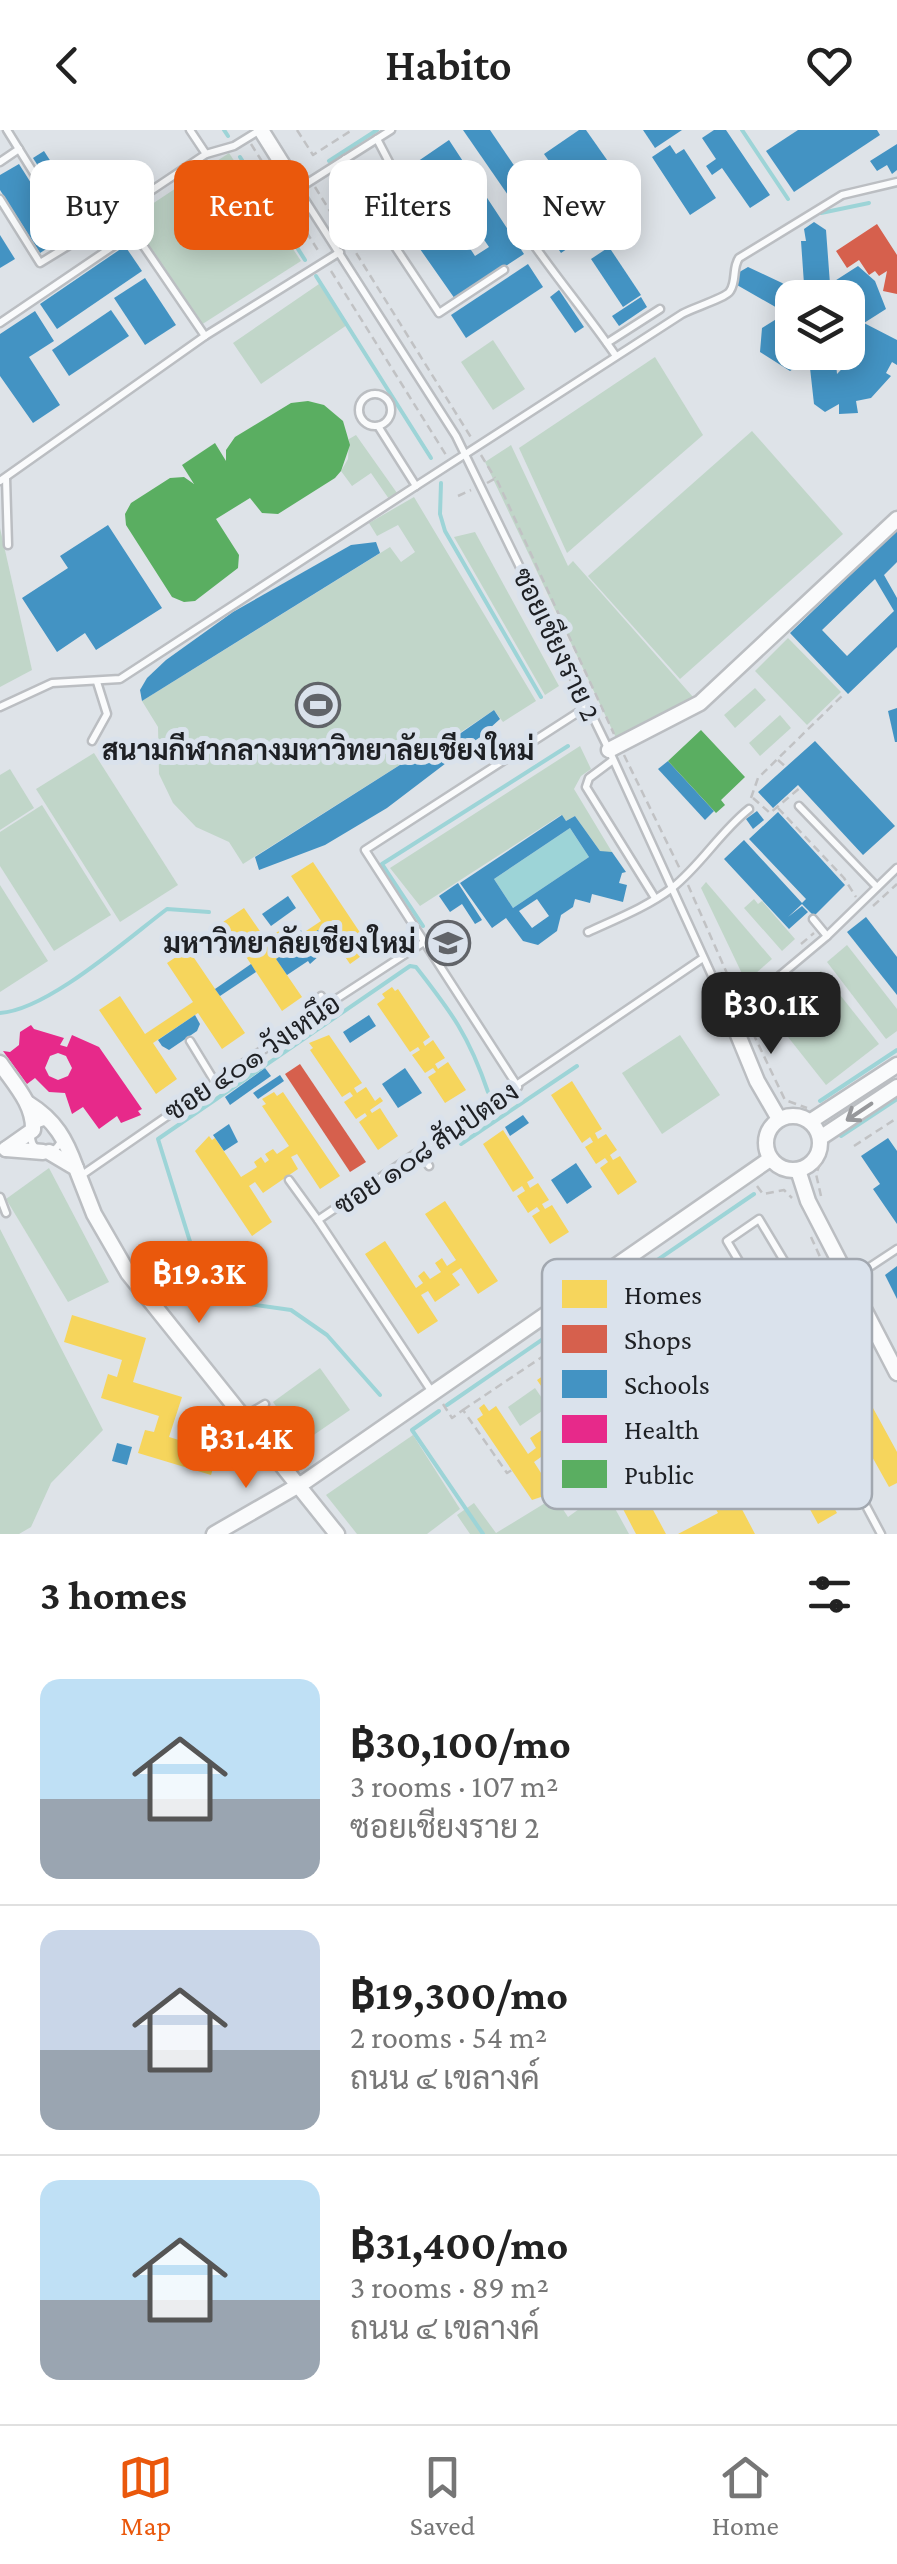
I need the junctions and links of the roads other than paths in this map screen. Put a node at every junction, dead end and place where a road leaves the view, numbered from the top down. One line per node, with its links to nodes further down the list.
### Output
1 (7, 130): 6 (lane)
2 (190, 130): 7 (lane)
3 (390, 130): 5 (lane); 13 (lane)
4 (257, 132): 7 (lane); 8 (street)
5 (376, 139): 9 (lane); 10 (lane)
6 (19, 150): 11 (lane); 12 (lane)
7 (206, 154): 15 (lane)
8 (281, 160)
9 (345, 160)
10 (388, 160)
11 (0, 162)
12 (30, 168)
13 (309, 181)
14 (897, 182): 31 (lane)
15 (154, 188)
16 (309, 197): 25 (lane)
17 (0, 199): 18 (lane)
18 (30, 247)
19 (32, 250): 20 (lane)
20 (61, 250)
21 (107, 250): 28 (lane)
22 (146, 250): 29 (lane)
23 (398, 250): 26 (lane)
24 (536, 250): 30 (lane)
25 (340, 252): 29 (lane); 33 (lane, ซอยเชียงราย 2)
26 (504, 270)
27 (660, 309): 30 (lane)
28 (0, 322)
29 (205, 336): 34 (lane)
30 (607, 343): 31 (lane)
31 (616, 356): 33 (lane)
32 (378, 426): 32 (lane); 35 (lane)
33 (465, 454): 35 (lane); 39 (lane, ซอยเชียงราย 2)
34 (3, 479): 37 (lane)
35 (416, 486): 38 (lane)
36 (897, 518): 42 (street)
37 (8, 545)
38 (97, 682): 40 (lane); 41 (lane)
39 (588, 706): 42 (lane, ซอยเชียงราย 2); 52 (lane)
40 (0, 707)
41 (92, 741)
42 (614, 751): 47 (lane, ซอยเชียงราย 2); 48 (lane)
43 (800, 806): 46 (lane)
44 (749, 809): 47 (lane)
45 (897, 868): 46 (lane)
46 (874, 884): 51 (lane)
47 (672, 888): 48 (lane); 53 (lane, ซอยเชียงราย 2)
48 (655, 898): 50 (lane)
49 (813, 918): 51 (lane)
50 (588, 932)
51 (826, 936): 56 (lane)
52 (423, 940): 55 (lane, ซอย ๔๐๑ วังเหนึอ); 62 (lane)
53 (703, 958): 56 (lane, ซอยเชียงราย 2); 62 (lane, ซอย ๑๐๘ สันป่ตอง)
54 (321, 996): 55 (lane)
55 (327, 1006): 60 (lane, ซอย ๔๐๑ วังเหนึอ); 64 (lane)
56 (729, 1013): 66 (street, ซอยเชียงราย 2)
57 (190, 1041): 60 (lane)
58 (0, 1063): 65 (street)
59 (897, 1065): 67 (street)
60 (214, 1082): 64 (lane, ซอย ๔๐๑ วังเหนึอ)
61 (190, 1086): 64 (lane)
62 (518, 1086): 73 (lane, ซอย ๑๐๘ สันป่ตอง)
63 (897, 1087): 70 (street, one-way to 70)
64 (197, 1094): 77 (lane, ซอย ๔๐๑ วังเหนึอ)
65 (28, 1104): 68 (street); 69 (street)
66 (779, 1119): 67 (street); 74 (street)
67 (811, 1121): 70 (street)
68 (58, 1129): 69 (lane); 72 (lane); 77 (street)
69 (33, 1130): 71 (street); 72 (lane)
70 (824, 1142): 76 (street)
71 (3, 1149): 72 (lane)
72 (46, 1152): 77 (lane)
73 (420, 1152): 75 (lane); 81 (lane, ซอย ๑๐๘ สันป่ตอง)
74 (770, 1159): 76 (street); 82 (street)
75 (429, 1166)
76 (798, 1170): 87 (street)
77 (79, 1172): 97 (lane)
78 (289, 1180): 81 (lane)
79 (0, 1196): 80 (lane)
80 (6, 1213)
81 (318, 1220): 95 (lane)
82 (656, 1232): 84 (lane)
83 (897, 1249): 88 (lane)
84 (627, 1259)
85 (738, 1259): 86 (lane)
86 (783, 1259)
87 (839, 1259)
88 (872, 1265)
89 (542, 1320): 93 (street)
90 (872, 1321): 91 (street)
91 (878, 1332): 92 (lane); 94 (street)
92 (872, 1335)
93 (498, 1345): 95 (lane)
94 (897, 1373)
95 (437, 1398): 98 (lane); 98 (street)
96 (265, 1404): 97 (lane)
97 (244, 1416): 99 (lane); 99 (lane)
98 (320, 1470): 99 (lane)
99 (298, 1481): 101 (street); 102 (lane); 104 (street)
100 (868, 1509): 105 (lane)
101 (256, 1512): 102 (lane)
102 (225, 1529): 103 (lane)
103 (214, 1534)
104 (337, 1534)
105 (881, 1534)

